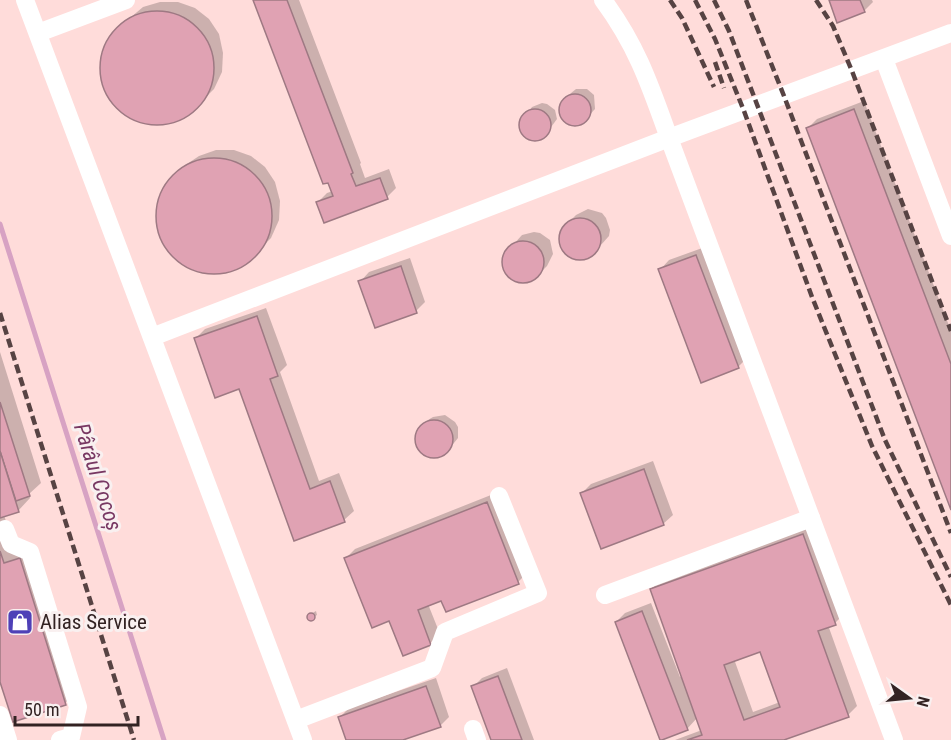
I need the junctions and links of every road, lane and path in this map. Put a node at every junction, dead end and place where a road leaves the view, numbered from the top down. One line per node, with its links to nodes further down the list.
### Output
1 (24, 0): 4 (lane)
2 (126, 0): 4 (lane)
3 (603, 0): 7 (lane)
4 (38, 33): 9 (lane)
5 (951, 33): 6 (lane)
6 (884, 59): 7 (lane); 8 (lane)
7 (669, 138): 9 (lane); 11 (lane)
8 (951, 236)
9 (152, 337): 15 (lane)
10 (499, 496): 15 (lane)
11 (811, 518): 13 (lane); 19 (lane)
12 (5, 529): 17 (lane)
13 (605, 595)
14 (0, 715): 16 (lane)
15 (296, 720): 18 (lane)
16 (8, 740)
17 (60, 740)
18 (303, 740)
19 (894, 740)

